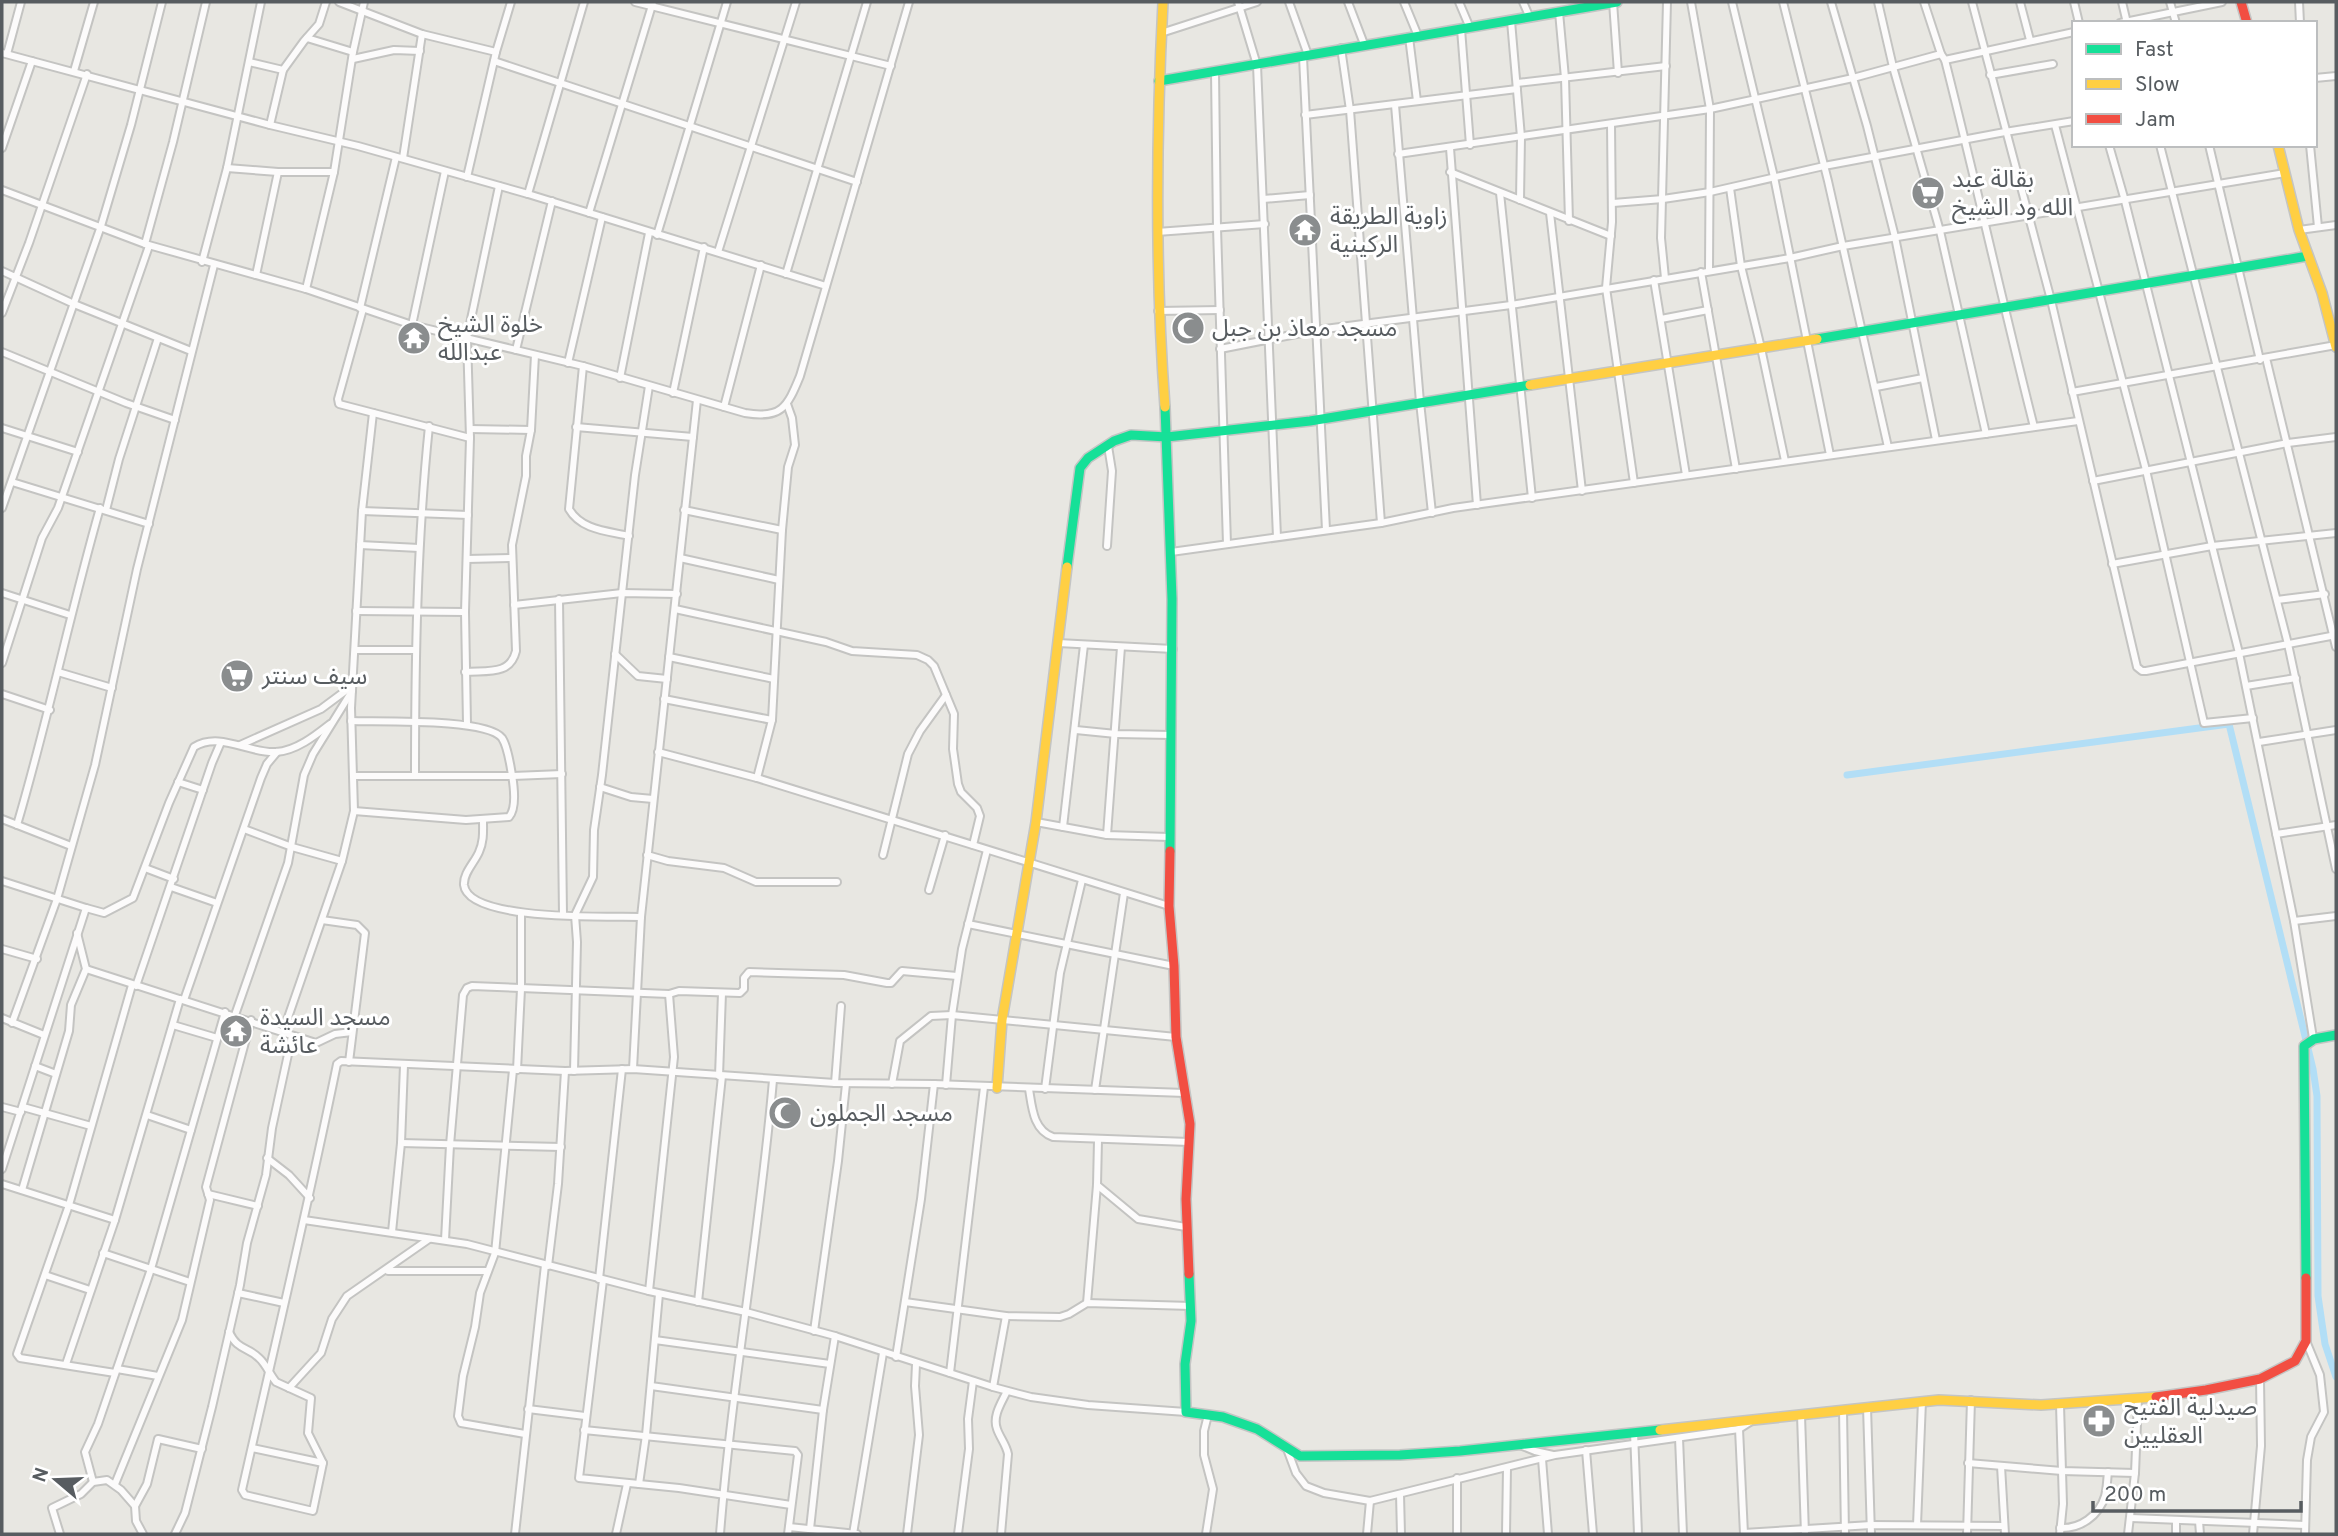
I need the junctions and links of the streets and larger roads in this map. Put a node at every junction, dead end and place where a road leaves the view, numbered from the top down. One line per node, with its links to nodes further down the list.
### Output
1 (21, 2): 67 (street)
2 (94, 2): 80 (street)
3 (162, 2): 94 (street)
4 (206, 2): 97 (street)
5 (261, 2): 74 (street)
6 (326, 2): 59 (street)
7 (339, 2): 42 (street)
8 (364, 2): 42 (street)
9 (511, 2): 66 (street)
10 (584, 2): 91 (street)
11 (635, 2): 39 (street)
12 (727, 2): 53 (street)
13 (796, 2): 60 (street)
14 (867, 2): 69 (street)
15 (909, 2): 77 (street)
16 (1163, 2): 56 (street)
17 (1257, 2): 40 (street)
18 (1289, 2): 70 (street)
19 (1348, 2): 62 (street)
20 (1404, 2): 58 (street)
21 (1459, 2): 54 (street)
22 (1523, 2): 45 (street)
23 (1615, 2): 41 (street); 83 (street)
24 (1667, 2): 78 (street)
25 (1691, 2): 101 (street)
26 (1732, 2): 96 (street)
27 (1783, 2): 93 (street)
28 (1831, 2): 88 (street)
29 (1878, 2): 79 (street)
30 (1924, 2): 71 (street)
31 (1972, 2): 65 (street)
32 (2020, 2): 61 (street)
33 (2074, 2): 47 (street)
34 (2122, 2): 48 (street)
35 (2170, 2): 44 (street)
36 (2222, 2): 44 (street)
37 (2241, 2): 51 (street)
38 (2299, 2): 52 (street)
39 (652, 4): 53 (street); 99 (street)
40 (1239, 5): 56 (street); 76 (street)
41 (1583, 5): 43 (street)
42 (362, 11): 57 (street); 68 (street)
43 (1559, 12): 45 (street); 87 (street)
44 (2173, 13): 49 (street); 50 (street)
45 (1530, 18): 46 (street)
46 (1511, 21): 54 (street); 92 (street)
47 (2079, 21)
48 (2125, 21)
49 (2130, 21)
50 (2175, 21)
51 (2246, 21)
52 (2301, 21)
53 (721, 22): 60 (street); 110 (street)
54 (1465, 28): 58 (street); 95 (street)
55 (2072, 32): 61 (street)
56 (1161, 33): 90 (street)
57 (422, 34): 64 (street); 66 (street)
58 (1413, 37): 62 (street); 98 (street)
59 (307, 38): 68 (street); 81 (street)
60 (785, 38): 69 (street); 123 (street)
61 (2030, 40): 65 (street)
62 (1364, 44): 63 (street)
63 (1341, 48): 70 (street); 102 (street)
64 (420, 51): 68 (street); 128 (street)
65 (1983, 51): 71 (street); 85 (street)
66 (496, 52): 73 (street)
67 (4, 53): 72 (street)
68 (353, 55): 115 (street)
69 (851, 55): 77 (street); 131 (street)
70 (1306, 56): 76 (street); 104 (street)
71 (1943, 57): 79 (street); 114 (street)
72 (32, 61): 80 (street); 122 (street)
73 (494, 61): 91 (street); 137 (street)
74 (249, 62): 81 (street); 103 (street)
75 (2053, 64): 85 (street)
76 (1257, 65): 82 (street); 149 (street)
77 (891, 66): 139 (street)
78 (1666, 66): 83 (street); 105 (street)
79 (1893, 67): 88 (street); 125 (street)
80 (74, 71): 84 (street)
81 (283, 71): 108 (street)
82 (1215, 72): 90 (street); 167 (street)
83 (1618, 73): 87 (street)
84 (87, 74): 94 (street); 155 (street)
85 (1990, 75): 112 (street)
86 (2336, 76): 89 (street)
87 (1565, 78): 92 (street); 111 (street)
88 (1853, 78): 93 (street); 127 (street)
89 (2317, 78)
90 (1159, 80): 170 (street)
91 (561, 82): 99 (street); 147 (street)
92 (1517, 86): 95 (street); 113 (street)
93 (1804, 88): 96 (street); 129 (street)
94 (140, 89): 97 (street); 165 (street)
95 (1466, 96): 98 (street); 116 (street)
96 (1756, 99): 101 (street); 138 (street)
97 (183, 100): 103 (street); 174 (street)
98 (1417, 101): 100 (street)
99 (620, 104): 110 (street); 157 (street)
100 (1395, 105): 102 (street); 126 (street)
101 (1710, 109): 105 (street); 145 (street)
102 (1350, 110): 104 (street); 215 (street)
103 (239, 116): 108 (street); 130 (street)
104 (1305, 116): 148 (street)
105 (1665, 116): 107 (street); 150 (street)
106 (2072, 121): 109 (street)
107 (1611, 124): 111 (street); 154 (street)
108 (270, 125): 115 (street)
109 (2054, 125): 112 (street); 156 (street)
110 (690, 127): 123 (street); 171 (street)
111 (1567, 131): 113 (street); 161 (street)
112 (2006, 132): 114 (street); 160 (street)
113 (1521, 137): 116 (street); 151 (street)
114 (1966, 140): 125 (street); 162 (street)
115 (340, 141): 128 (street); 133 (street)
116 (1470, 145): 124 (street)
117 (2110, 147): 153 (street)
118 (2161, 147): 144 (street)
119 (2210, 147): 140 (street)
120 (2278, 147): 136 (street)
121 (2310, 147): 166 (street)
122 (2, 148)
123 (751, 148): 131 (street); 177 (street)
124 (1450, 148): 126 (street); 135 (street)
125 (1917, 149): 127 (street); 169 (street)
126 (1398, 154): 211 (street)
127 (1875, 156): 129 (street); 173 (street)
128 (399, 158): 134 (street); 204 (street)
129 (1824, 166): 138 (street); 175 (street)
130 (227, 168): 132 (street); 180 (street)
131 (818, 168): 139 (street); 188 (street)
132 (278, 172): 133 (street); 190 (street)
133 (334, 172): 197 (street)
134 (445, 172): 137 (street); 216 (street)
135 (1450, 172): 146 (street); 207 (street)
136 (2285, 173): 140 (street); 168 (street)
137 (467, 177): 141 (street)
138 (1774, 177): 142 (street); 179 (street)
139 (857, 182): 195 (street)
140 (2219, 184): 144 (street); 184 (street)
141 (499, 186): 147 (street); 221 (street)
142 (1730, 188): 145 (street); 183 (street)
143 (2, 190): 155 (street)
144 (2172, 191): 153 (street); 189 (street)
145 (1710, 192): 150 (street); 186 (street)
146 (1500, 193): 151 (street); 202 (street)
147 (528, 194): 152 (street)
148 (1310, 195): 149 (street); 218 (street)
149 (1263, 199): 163 (street)
150 (1662, 199): 154 (street); 192 (street)
151 (1520, 200): 158 (street)
152 (552, 201): 157 (street); 227 (street)
153 (2125, 201): 156 (street); 194 (street)
154 (1613, 203): 172 (street)
155 (42, 205): 165 (street); 191 (street)
156 (2076, 208): 160 (street); 198 (street)
157 (589, 213): 159 (street)
158 (1550, 213): 161 (street); 199 (street)
159 (602, 217): 171 (street); 233 (street)
160 (2030, 217): 162 (street); 200 (street)
161 (1569, 221): 172 (street)
162 (1986, 223): 169 (street); 203 (street)
163 (1265, 224): 167 (street); 222 (street)
164 (2336, 225): 166 (street)
165 (101, 226): 174 (street); 201 (street)
166 (2318, 226): 168 (street)
167 (1217, 228): 170 (street); 205 (street)
168 (2299, 230): 178 (street)
169 (1940, 231): 173 (street); 210 (street)
170 (1157, 232): 208 (street)
171 (653, 234): 176 (street); 240 (street)
172 (1611, 236): 196 (street)
173 (1895, 237): 175 (street); 214 (street)
174 (147, 245): 180 (street); 213 (street)
175 (1843, 246): 179 (street); 219 (street)
176 (704, 247): 177 (street); 249 (street)
177 (718, 252): 182 (street)
178 (2308, 256): 184 (street); 217 (street)
179 (1790, 258): 183 (street); 223 (street)
180 (202, 261): 181 (street)
181 (214, 265): 190 (street); 228 (street)
182 (761, 265): 188 (street); 255 (street)
183 (1741, 266): 186 (street); 225 (street)
184 (2238, 268): 189 (street); 232 (street)
185 (2, 271): 191 (street)
186 (1709, 271): 187 (street)
187 (1701, 272): 192 (street); 206 (street)
188 (786, 274): 195 (street)
189 (2193, 274): 194 (street); 236 (street)
190 (256, 275): 197 (street)
191 (16, 278): 201 (street); 209 (street)
192 (1665, 278): 193 (street)
193 (1654, 280): 196 (street); 212 (street)
194 (2144, 282): 198 (street); 239 (street)
195 (826, 286): 253 (street)
196 (1606, 288): 199 (street); 237 (street)
197 (306, 289): 204 (street)
198 (2098, 291): 200 (street); 243 (street)
199 (1559, 296): 202 (street); 242 (street)
200 (2050, 300): 203 (street); 248 (street)
201 (74, 304): 213 (street); 238 (street)
202 (1511, 305): 207 (street); 245 (street)
203 (2003, 308): 210 (street); 264 (street)
204 (362, 309): 216 (street); 257 (street)
205 (1220, 310): 208 (street); 226 (street)
206 (1708, 310): 212 (street); 231 (street)
207 (1460, 311): 211 (street); 250 (street)
208 (1158, 312): 272 (street)
209 (2, 313)
210 (1960, 316): 214 (street); 270 (street)
211 (1413, 317): 215 (street); 252 (street)
212 (1661, 318): 234 (street)
213 (121, 323): 220 (street); 247 (street)
214 (1911, 323): 219 (street); 241 (street)
215 (1366, 324): 218 (street); 256 (street)
216 (412, 325): 221 (street)
217 (2334, 328): 224 (street)
218 (1317, 330): 222 (street); 258 (street)
219 (1863, 331): 223 (street); 246 (street)
220 (158, 338): 228 (street); 254 (street)
221 (467, 338): 227 (street); 266 (street)
222 (1269, 341): 226 (street); 261 (street)
223 (1808, 341): 225 (street); 282 (street)
224 (2336, 346): 232 (street)
225 (1761, 348): 231 (street); 283 (street)
226 (1220, 349): 267 (street)
227 (516, 350): 230 (street)
228 (191, 351): 259 (street)
229 (2, 352): 238 (street)
230 (535, 355): 233 (street); 268 (street)
231 (1717, 356): 234 (street); 285 (street)
232 (2263, 359): 236 (street); 277 (street)
233 (568, 363): 235 (street)
234 (1669, 363): 237 (street); 287 (street)
235 (583, 366): 240 (street); 263 (street)
236 (2216, 368): 239 (street); 281 (street)
237 (1618, 371): 242 (street); 289 (street)
238 (51, 372): 247 (street); 271 (street)
239 (2169, 376): 243 (street); 284 (street)
240 (620, 377): 244 (street)
241 (1923, 378): 246 (street); 276 (street)
242 (1569, 380): 245 (street); 292 (street)
243 (2123, 385): 248 (street); 286 (street)
244 (649, 386): 249 (street); 269 (street)
245 (1519, 387): 250 (street); 294 (street)
246 (1876, 387): 279 (street)
247 (99, 391): 254 (street); 280 (street)
248 (2073, 392): 260 (street)
249 (673, 393): 251 (street)
250 (1470, 395): 252 (street); 295 (street)
251 (697, 400): 255 (street); 273 (street)
252 (1420, 402): 256 (street); 301 (street)
253 (787, 404): 255 (street); 305 (street)
254 (136, 405): 259 (street); 297 (street)
255 (724, 407)
256 (1371, 410): 258 (street); 303 (street)
257 (373, 412): 262 (street); 299 (street)
258 (1321, 418): 261 (street); 306 (street)
259 (175, 420): 304 (street)
260 (2078, 421): 264 (street); 288 (street)
261 (1271, 423): 267 (street); 310 (street)
262 (429, 426): 275 (street); 300 (street)
263 (576, 427): 269 (street); 308 (street)
264 (2034, 427): 270 (street)
265 (2, 428): 271 (street)
266 (470, 429): 268 (street); 275 (street)
267 (1223, 429): 272 (street); 312 (street)
268 (531, 430): 319 (street)
269 (641, 433): 273 (street); 308 (street)
270 (1986, 434): 276 (street)
271 (29, 436): 280 (street); 291 (street)
272 (1167, 436): 278 (street); 317 (street)
273 (693, 437): 298 (street)
274 (2336, 437): 277 (street)
275 (470, 438): 302 (street)
276 (1936, 440): 279 (street)
277 (2288, 443): 281 (street); 309 (street)
278 (1108, 446): 314 (street); 339 (street)
279 (1888, 447): 282 (street)
280 (78, 452): 293 (street)
281 (2237, 453): 284 (street); 311 (street)
282 (1830, 455): 283 (street)
283 (1785, 461): 285 (street)
284 (2192, 462): 286 (street); 315 (street)
285 (1736, 468): 287 (street)
286 (2146, 470): 288 (street); 318 (street)
287 (1686, 475): 289 (street)
288 (2092, 481): 322 (street)
289 (1634, 483): 292 (street)
290 (2, 484): 291 (street)
291 (11, 484): 293 (street); 296 (street)
292 (1582, 491): 294 (street)
293 (62, 497): 297 (street); 328 (street)
294 (1532, 498): 295 (street)
295 (1477, 505): 301 (street)
296 (2, 508)
297 (103, 509): 304 (street); 336 (street)
298 (684, 510): 305 (street); 320 (street)
299 (362, 511): 300 (street); 313 (street)
300 (420, 512): 302 (street); 316 (street)
301 (1432, 513): 303 (street)
302 (468, 514): 321 (street)
303 (1381, 523): 306 (street)
304 (149, 524): 358 (street)
305 (782, 530): 323 (street)
306 (1326, 530): 310 (street)
307 (2336, 533): 309 (street)
308 (629, 536): 325 (street)
309 (2310, 536): 311 (street); 327 (street)
310 (1277, 537): 312 (street)
311 (2260, 541): 315 (street); 330 (street)
312 (1227, 544): 317 (street)
313 (360, 545): 316 (street); 333 (street)
314 (1107, 546)
315 (2212, 546): 318 (street); 347 (street)
316 (419, 548): 334 (street)
317 (1171, 552): 344 (street)
318 (2166, 554): 322 (street); 350 (street)
319 (512, 558): 321 (street); 331 (street)
320 (680, 558): 323 (street); 326 (street)
321 (467, 559): 335 (street)
322 (2112, 564): 350 (street)
323 (779, 580): 337 (street)
324 (2, 593): 328 (street)
325 (622, 593): 326 (street); 329 (street); 348 (street)
326 (677, 594): 332 (street)
327 (2325, 594): 330 (street); 338 (street)
328 (22, 599): 336 (street); 351 (street)
329 (559, 599): 331 (street); 380 (street)
330 (2277, 600): 340 (street)
331 (514, 605): 353 (street)
332 (675, 609): 337 (street); 349 (street)
333 (356, 611): 334 (street); 345 (street)
334 (417, 611): 335 (street); 346 (street)
335 (465, 612): 353 (street)
336 (70, 615): 352 (street)
337 (776, 632): 356 (street); 361 (street)
338 (2335, 636): 340 (street); 343 (street)
339 (1058, 643): 341 (street); 393 (street)
340 (2288, 644): 347 (street); 354 (street)
341 (1084, 645): 342 (street); 370 (street)
342 (1121, 647): 344 (street); 372 (street)
343 (2336, 647)
344 (1173, 649): 373 (street)
345 (355, 650): 346 (street); 359 (street)
346 (415, 650): 367 (street)
347 (2239, 653): 350 (street); 357 (street)
348 (615, 654): 355 (street); 386 (street)
349 (669, 657): 355 (street); 356 (street)
350 (2192, 662): 364 (street)
351 (2, 663)
352 (58, 672): 358 (street); 363 (street)
353 (465, 672): 369 (street)
354 (2296, 678): 357 (street); 374 (street)
355 (667, 679): 362 (street)
356 (774, 679): 365 (street)
357 (2246, 687): 364 (street)
358 (112, 688): 404 (street)
359 (352, 689): 366 (street); 368 (street); 377 (street)
360 (2, 694): 363 (street)
361 (946, 695): 390 (street); 403 (street)
362 (664, 699): 365 (street); 379 (street)
363 (50, 710): 394 (street)
364 (2253, 718): 376 (street)
365 (772, 720): 384 (street)
366 (351, 721): 367 (street); 381 (street)
367 (415, 723): 369 (street); 382 (street)
368 (330, 724): 378 (street); 405 (street)
369 (467, 724): 383 (street)
370 (1076, 730): 372 (street); 396 (street)
371 (2336, 730): 374 (street)
372 (1116, 734): 373 (street); 401 (street)
373 (1171, 735): 402 (street)
374 (2308, 735): 376 (street); 397 (street)
375 (221, 742): 377 (street); 385 (street); 387 (street)
376 (2259, 742): 399 (street)
377 (240, 745): 378 (street)
378 (277, 752): 398 (street)
379 (659, 752): 384 (street); 388 (street)
380 (562, 774): 383 (street); 425 (street)
381 (354, 776): 382 (street); 389 (street)
382 (415, 776): 383 (street)
383 (513, 776): 392 (street)
384 (757, 778): 390 (street)
385 (178, 782): 387 (street); 411 (street)
386 (600, 787): 388 (street); 426 (street)
387 (203, 790): 413 (street)
388 (653, 799): 407 (street)
389 (354, 811): 392 (street); 409 (street)
390 (892, 819): 400 (street); 408 (street)
391 (2, 820): 394 (street)
392 (483, 820): 424 (street)
393 (1036, 822): 396 (street); 410 (street)
394 (17, 825): 404 (street)
395 (2336, 825): 397 (street)
396 (1063, 827): 401 (street)
397 (2327, 827): 399 (street); 412 (street)
398 (244, 829): 405 (street); 421 (street)
399 (2276, 834): 430 (street)
400 (945, 835): 403 (street); 418 (street)
401 (1107, 835): 402 (street)
402 (1169, 837): 422 (street)
403 (973, 845): 406 (street)
404 (71, 846): 420 (street)
405 (292, 847): 409 (street); 450 (street)
406 (987, 850): 410 (street); 431 (street)
407 (647, 855): 416 (street); 428 (street)
408 (883, 855)
409 (342, 861): 429 (street)
410 (1030, 864): 414 (street); 433 (street)
411 (145, 868): 413 (street); 423 (street)
412 (2336, 869)
413 (174, 879): 417 (street)
414 (1082, 880): 419 (street); 434 (street)
415 (2, 881): 420 (street)
416 (837, 882)
417 (171, 887): 421 (street); 441 (street)
418 (929, 890)
419 (1124, 893): 422 (street); 436 (street)
420 (57, 899): 423 (street); 437 (street)
421 (217, 903): 447 (street)
422 (1169, 906): 438 (street)
423 (86, 908): 432 (street)
424 (521, 913): 425 (street); 442 (street)
425 (563, 914): 426 (street)
426 (575, 915): 428 (street); 443 (street)
427 (2336, 916): 430 (street)
428 (641, 917): 444 (street)
429 (322, 920): 459 (street); 460 (street)
430 (2294, 921): 466 (street)
431 (968, 923): 433 (street); 440 (street)
432 (77, 933): 439 (street); 461 (street)
433 (1017, 934): 434 (street); 454 (street)
434 (1067, 943): 436 (street); 456 (street)
435 (2, 949): 437 (street)
436 (1114, 953): 438 (street); 458 (street)
437 (37, 959): 455 (street)
438 (1174, 966): 464 (street)
439 (86, 969): 441 (street); 477 (street)
440 (957, 976): 445 (street); 451 (street)
441 (134, 986): 447 (street); 495 (street)
442 (522, 989): 443 (street); 470 (street); 473 (street)
443 (575, 991): 444 (street); 474 (street)
444 (638, 993): 446 (street); 472 (street)
445 (722, 993): 446 (street); 478 (street)
446 (669, 994): 476 (street)
447 (182, 1000): 449 (street); 457 (street)
448 (841, 1006): 480 (street)
449 (225, 1012): 450 (street); 465 (street)
450 (235, 1015): 453 (street)
451 (952, 1015): 454 (street); 482 (street); 484 (street)
452 (2, 1018): 455 (street)
453 (251, 1020): 460 (street); 508 (street)
454 (1002, 1020): 456 (street); 486 (street)
455 (12, 1023): 461 (street)
456 (1054, 1024): 458 (street); 488 (street)
457 (173, 1025): 465 (street); 494 (street)
458 (1103, 1029): 464 (street); 489 (street)
459 (352, 1031): 463 (street); 467 (street)
460 (283, 1032): 463 (street)
461 (44, 1035): 469 (street)
462 (2336, 1035): 466 (street)
463 (292, 1036): 503 (street)
464 (1176, 1037): 490 (street)
465 (217, 1038): 496 (street)
466 (2313, 1038): 543 (street)
467 (349, 1062): 468 (street); 509 (street)
468 (404, 1065): 470 (street); 499 (street)
469 (35, 1066): 477 (street); 492 (street)
470 (458, 1067): 473 (street); 500 (street)
471 (622, 1069): 472 (street); 474 (street); 525 (street)
472 (633, 1069): 476 (street)
473 (515, 1070): 475 (street); 501 (street)
474 (574, 1071): 475 (street)
475 (565, 1072): 502 (street)
476 (673, 1073): 478 (street); 528 (street)
477 (57, 1074): 493 (street)
478 (720, 1076): 479 (street); 531 (street)
479 (773, 1080): 480 (street); 537 (street)
480 (835, 1083): 481 (street)
481 (846, 1084): 482 (street); 539 (street)
482 (892, 1084): 483 (street)
483 (934, 1084): 484 (street); 532 (street)
484 (946, 1085): 485 (street)
485 (984, 1087): 486 (street); 536 (street)
486 (997, 1088): 487 (street)
487 (1029, 1089): 488 (street); 497 (street)
488 (1045, 1089): 489 (street)
489 (1095, 1090): 490 (street)
490 (1185, 1093): 498 (street)
491 (2, 1107): 492 (street)
492 (22, 1110): 493 (street); 504 (street)
493 (45, 1114): 495 (street); 507 (street)
494 (147, 1115): 496 (street); 512 (street)
495 (91, 1126): 510 (street)
496 (191, 1130): 521 (street)
497 (1098, 1140): 498 (street); 506 (street)
498 (1189, 1142): 514 (street)
499 (401, 1143): 500 (street); 515 (street)
500 (450, 1145): 501 (street); 517 (street)
501 (506, 1145): 502 (street); 519 (street)
502 (561, 1147): 520 (street)
503 (267, 1158): 509 (street); 511 (street)
504 (2, 1169)
505 (2, 1184): 507 (street)
506 (1097, 1185): 514 (street); 534 (street)
507 (22, 1190): 510 (street)
508 (208, 1194): 511 (street); 526 (street)
509 (310, 1198): 513 (street)
510 (69, 1205): 512 (street); 524 (street)
511 (258, 1206): 529 (street)
512 (115, 1220): 518 (street)
513 (304, 1220): 515 (street); 533 (street)
514 (1186, 1227): 535 (street)
515 (392, 1232): 516 (street)
516 (429, 1239): 517 (street); 523 (street)
517 (445, 1240): 519 (street)
518 (103, 1253): 521 (street); 527 (street)
519 (495, 1253): 520 (street); 522 (street)
520 (547, 1266): 525 (street); 566 (street)
521 (151, 1269): 526 (street); 550 (street)
522 (488, 1271): 523 (street); 577 (street)
523 (385, 1272): 558 (street)
524 (45, 1275): 527 (street); 547 (street)
525 (601, 1279): 528 (street); 572 (street)
526 (190, 1282): 553 (street)
527 (90, 1290): 547 (street)
528 (649, 1291): 530 (street)
529 (238, 1293): 533 (street); 540 (street)
530 (659, 1294): 531 (street); 542 (street)
531 (698, 1302): 537 (street)
532 (905, 1302): 536 (street); 546 (street)
533 (284, 1303): 551 (street)
534 (1087, 1303): 535 (street); 538 (street)
535 (1191, 1306): 569 (street)
536 (957, 1310): 538 (street); 552 (street)
537 (746, 1312): 539 (street); 544 (street)
538 (1006, 1316): 557 (street)
539 (814, 1331): 541 (street)
540 (229, 1332): 551 (street); 585 (street)
541 (835, 1336): 545 (street); 548 (street)
542 (655, 1340): 544 (street); 556 (street)
543 (2306, 1340): 554 (street); 613 (street)
544 (740, 1350): 548 (street); 560 (street)
545 (883, 1353): 546 (street); 626 (street)
546 (896, 1357): 549 (street)
547 (66, 1364): 550 (street)
548 (830, 1364): 567 (street)
549 (916, 1364): 552 (street); 627 (street)
550 (116, 1371): 553 (street); 597 (street)
551 (268, 1371): 558 (street); 583 (street)
552 (950, 1373): 555 (street)
553 (158, 1376): 598 (street)
554 (2260, 1379): 561 (street); 609 (street)
555 (974, 1381): 557 (street); 628 (street)
556 (651, 1386): 560 (street); 578 (street)
557 (993, 1387): 559 (street)
558 (289, 1388): 589 (street)
559 (1007, 1391): 569 (street); 629 (street)
560 (734, 1397): 567 (street); 580 (street)
561 (2138, 1399): 564 (street); 595 (street)
562 (1971, 1400): 563 (street); 564 (street); 590 (street)
563 (1922, 1401): 565 (street); 611 (street)
564 (2060, 1405): 593 (street)
565 (1867, 1407): 568 (street); 610 (street)
566 (528, 1409): 572 (street); 577 (street)
567 (823, 1410): 615 (street)
568 (1843, 1410): 571 (street); 617 (street)
569 (1186, 1412): 570 (street)
570 (1208, 1415): 584 (street); 630 (street)
571 (1801, 1415): 573 (street); 619 (street)
572 (585, 1416): 575 (street)
573 (1751, 1420): 574 (street); 576 (street)
574 (1739, 1429): 579 (street); 639 (street)
575 (584, 1430): 578 (street); 599 (street)
576 (1634, 1432): 581 (street); 582 (street)
577 (525, 1434): 623 (street)
578 (646, 1435): 580 (street); 600 (street)
579 (1679, 1438): 582 (street); 638 (street)
580 (729, 1444): 602 (street); 604 (street)
581 (1520, 1444): 584 (street); 587 (street)
582 (1634, 1446): 586 (street); 637 (street)
583 (252, 1448): 589 (street); 589 (street)
584 (1287, 1448): 603 (street)
585 (202, 1449): 605 (street); 622 (street)
586 (1586, 1450): 587 (street); 636 (street)
587 (1555, 1455): 588 (street)
588 (1542, 1459): 592 (street); 635 (street)
589 (323, 1463)
590 (1968, 1463): 591 (street); 612 (street)
591 (2001, 1466): 593 (street); 614 (street)
592 (1507, 1468): 596 (street); 634 (street)
593 (2062, 1471): 594 (street); 618 (street)
594 (2108, 1472): 595 (street); 618 (street)
595 (2134, 1473): 606 (street)
596 (1457, 1478): 601 (street); 633 (street)
597 (93, 1482): 598 (street); 620 (street)
598 (115, 1484): 605 (street)
599 (627, 1484): 600 (street); 624 (street)
600 (639, 1484): 602 (street)
601 (1400, 1494): 603 (street); 632 (street)
602 (723, 1496): 604 (street); 625 (street)
603 (1370, 1501): 631 (street)
604 (791, 1505): 616 (street)
605 (135, 1506): 621 (street)
606 (2130, 1518): 607 (street); 643 (street)
607 (2176, 1520): 608 (street); 644 (street)
608 (2200, 1521): 609 (street); 645 (street)
609 (2253, 1524): 613 (street); 646 (street)
610 (1871, 1525): 611 (street); 617 (street); 640 (street)
611 (1917, 1525): 612 (street)
612 (1967, 1525): 614 (street); 641 (street)
613 (2305, 1525): 647 (street)
614 (2004, 1526): 642 (street)
615 (810, 1529): 616 (street); 626 (street)
616 (789, 1531)
617 (1845, 1531): 619 (street)
618 (2060, 1531)
619 (1805, 1532): 639 (street)
620 (60, 1534)
621 (143, 1534)
622 (175, 1534)
623 (515, 1534)
624 (616, 1534)
625 (720, 1534)
626 (855, 1534)
627 (906, 1534)
628 (958, 1534)
629 (1000, 1534)
630 (1206, 1534)
631 (1367, 1534)
632 (1401, 1534)
633 (1457, 1534)
634 (1506, 1534)
635 (1548, 1534)
636 (1593, 1534)
637 (1638, 1534)
638 (1684, 1534)
639 (1744, 1534)
640 (1871, 1534)
641 (1967, 1534)
642 (2005, 1534)
643 (2128, 1534)
644 (2176, 1534)
645 (2200, 1534)
646 (2253, 1534)
647 (2305, 1534)

